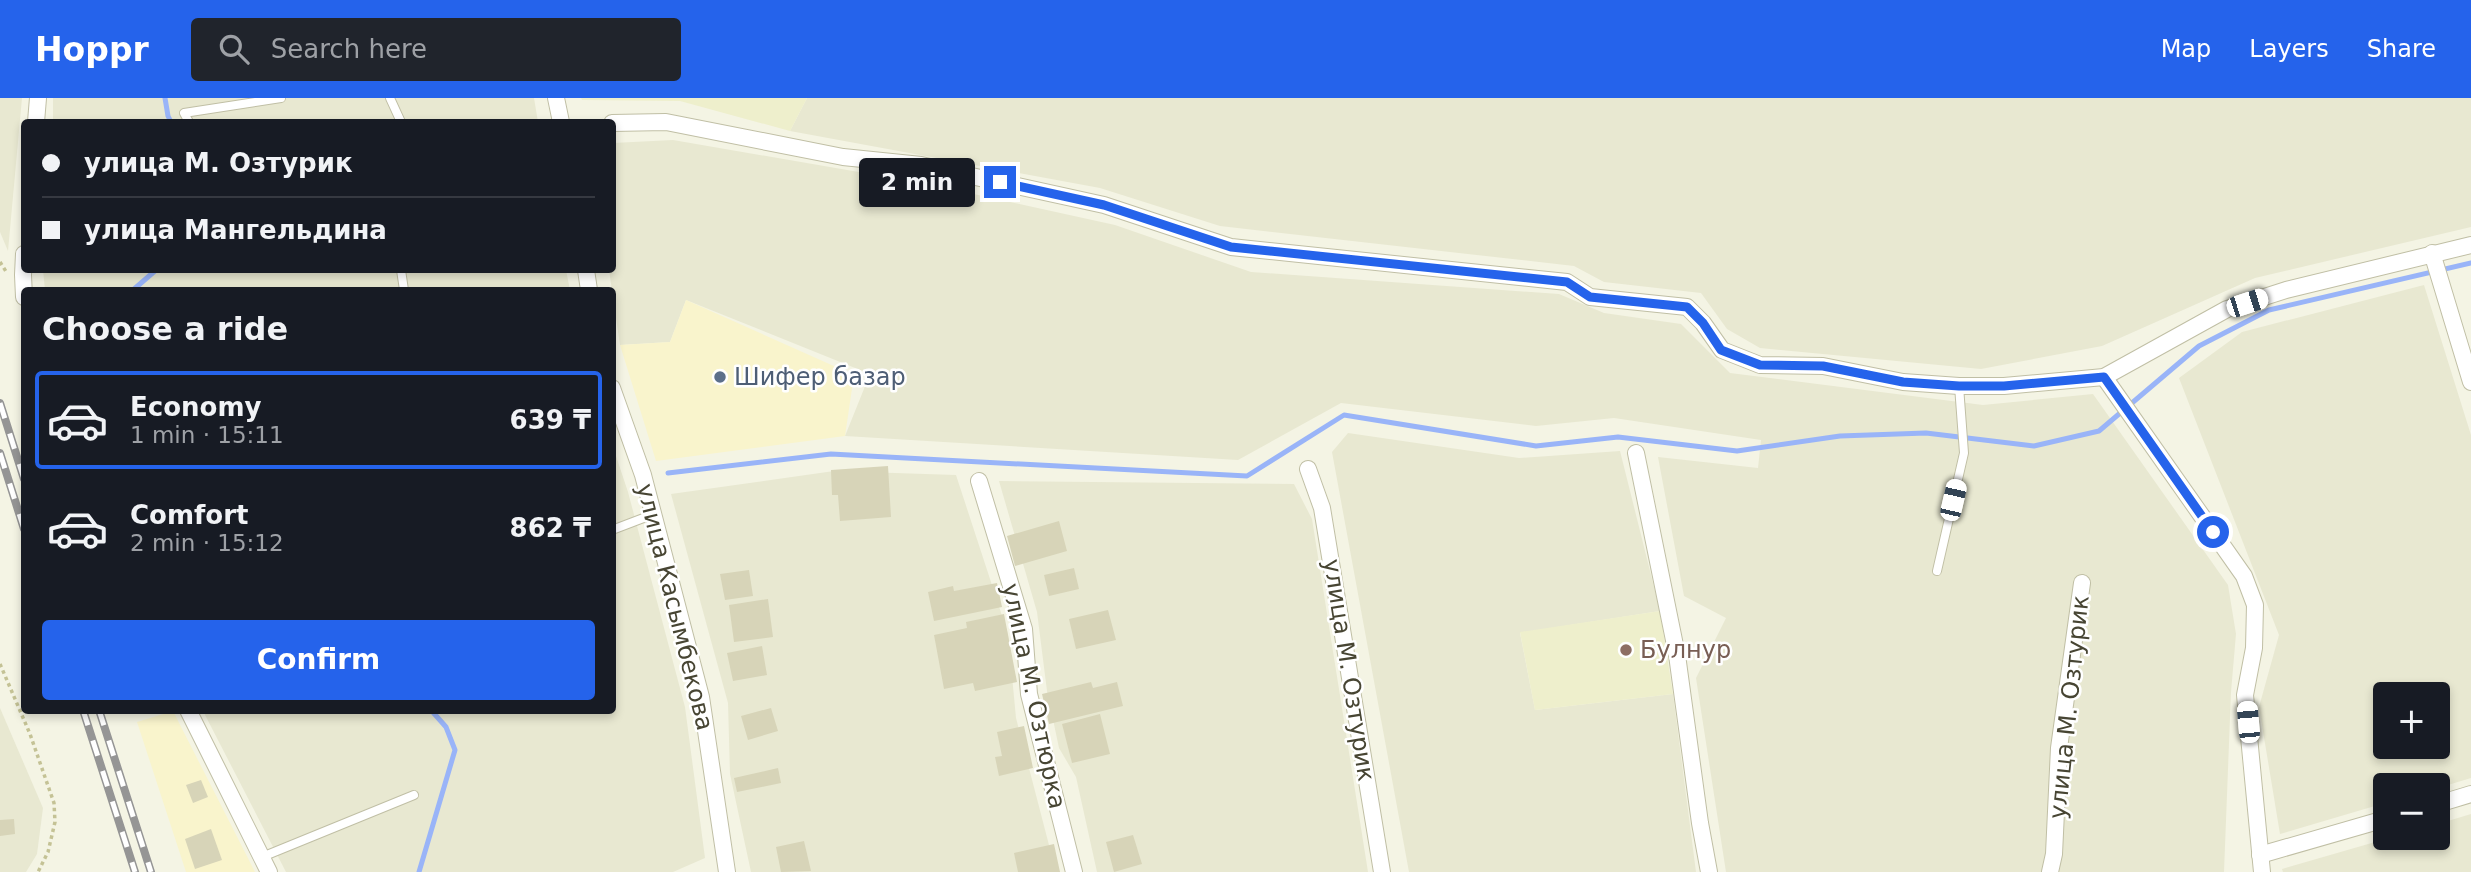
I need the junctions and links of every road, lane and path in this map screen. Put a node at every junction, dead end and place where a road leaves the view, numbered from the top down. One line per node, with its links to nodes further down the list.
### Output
1 (38, 98): 5 (street)
2 (281, 98): 6 (lane)
3 (390, 98): 7 (lane)
4 (556, 98): 8 (street)
5 (36, 119)
6 (187, 119)
7 (400, 119)
8 (560, 119)
9 (616, 123): 14 (street)
10 (2471, 245): 11 (street)
11 (2432, 257): 12 (street); 13 (street)
12 (2104, 377): 14 (street); 31 (street)
13 (2471, 383)
14 (1959, 386): 21 (lane)
15 (616, 399): 19 (street, улица Касымбекова)
16 (1636, 453): 38 (street)
17 (1308, 469): 37 (street, улица М. Озтурик)
18 (979, 481): 36 (street, улица М. Озтюрка)
19 (654, 514): 20 (lane); 35 (street, улица Касымбекова)
20 (616, 528)
21 (1937, 571)
22 (2082, 583): 39 (street, улица М. Озтурик)
23 (0, 664): 24 (path)
24 (21, 713)
25 (21, 714): 33 (path)
26 (190, 714): 32 (street)
27 (2471, 794): 29 (street)
28 (414, 795): 32 (lane)
29 (2450, 800)
30 (2373, 822): 31 (street)
31 (2260, 855): 40 (street)
32 (262, 856): 34 (street)
33 (38, 872)
34 (269, 872)
35 (727, 872)
36 (1074, 872)
37 (1382, 872)
38 (1709, 872)
39 (2050, 872)
40 (2262, 872)

